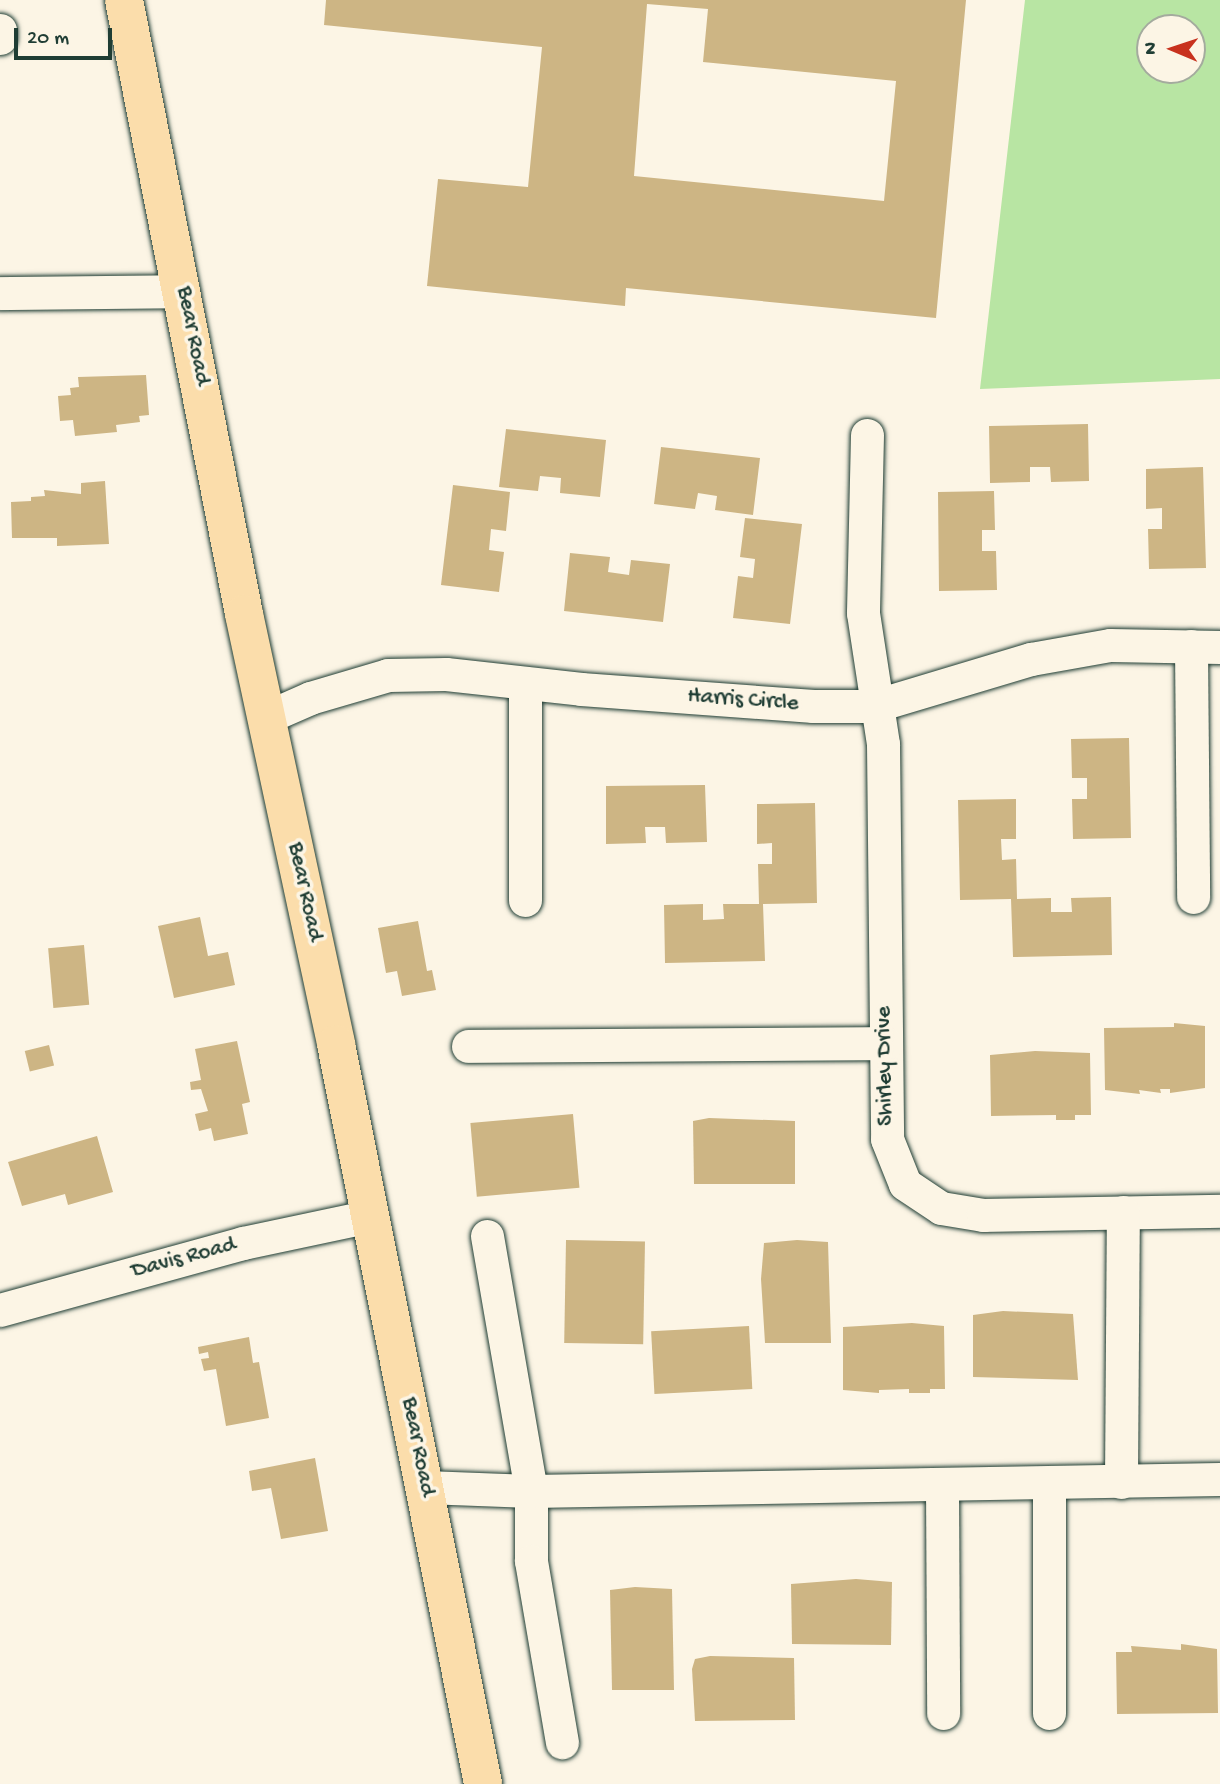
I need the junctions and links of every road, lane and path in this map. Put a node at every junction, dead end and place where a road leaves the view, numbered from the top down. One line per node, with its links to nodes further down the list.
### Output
1 (124, 0): 4 (main road, Bear Road)
2 (0, 30): 3 (street)
3 (0, 38)
4 (183, 291): 5 (street); 10 (main road, Bear Road)
5 (0, 293)
6 (867, 435): 9 (street, Shirley Drive)
7 (1205, 646): 9 (street, Harris Circle); 11 (street)
8 (525, 683): 9 (street, Harris Circle); 10 (street, Harris Circle); 12 (street)
9 (874, 706): 13 (street, Shirley Drive)
10 (267, 717): 17 (main road, Bear Road)
11 (1193, 897)
12 (525, 900)
13 (886, 1043): 14 (street); 16 (street, Shirley Drive)
14 (468, 1046)
15 (1220, 1210): 16 (street, Shirley Drive)
16 (1123, 1212): 21 (street)
17 (370, 1216): 19 (street, Davis Road); 24 (main road, Bear Road)
18 (487, 1236): 25 (street)
19 (0, 1310)
20 (1220, 1479): 21 (street)
21 (1121, 1482): 22 (street)
22 (1049, 1483): 23 (street); 27 (street)
23 (942, 1484): 25 (street); 26 (street)
24 (425, 1487): 25 (street); 29 (main road, Bear Road)
25 (531, 1491): 28 (street)
26 (943, 1713)
27 (1049, 1713)
28 (562, 1742)
29 (483, 1784)

